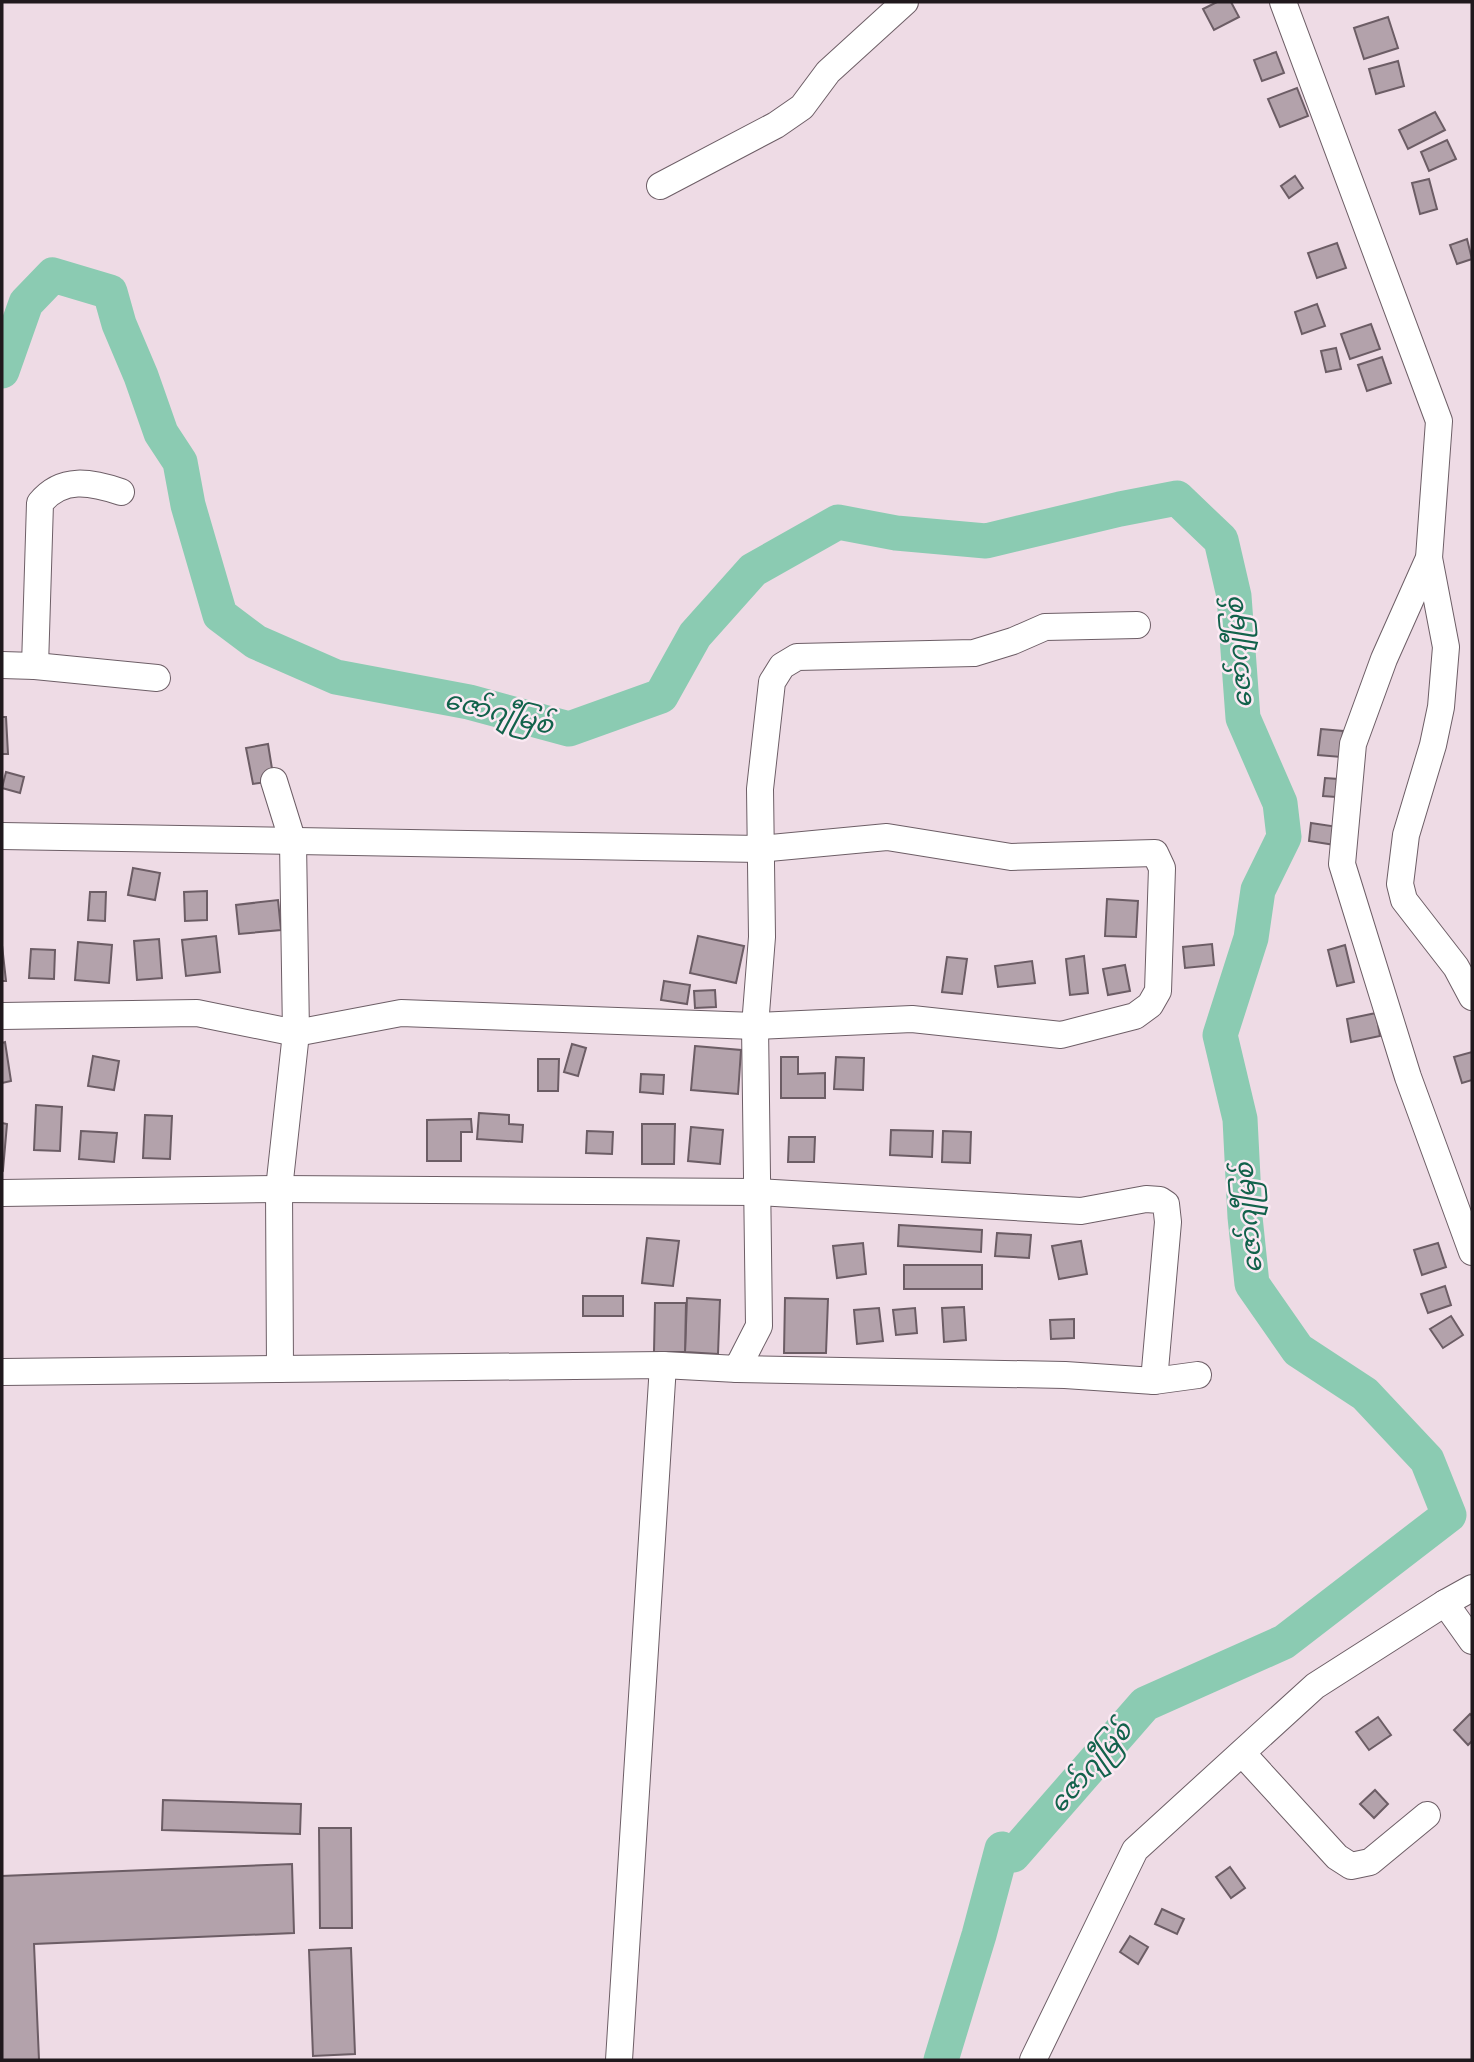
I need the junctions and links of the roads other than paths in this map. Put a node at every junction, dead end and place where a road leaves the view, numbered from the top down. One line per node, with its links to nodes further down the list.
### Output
1 (905, 2): 3 (street)
2 (1283, 2): 5 (street)
3 (660, 186)
4 (121, 492): 8 (street)
5 (1429, 558): 14 (street); 21 (street)
6 (1137, 625): 13 (street)
7 (2, 666): 8 (street)
8 (36, 666): 9 (street)
9 (156, 678)
10 (274, 781): 12 (street)
11 (2, 836): 12 (street)
12 (293, 842): 13 (street); 17 (street)
13 (760, 849): 16 (street); 16 (street)
14 (1472, 996)
15 (2, 1016): 17 (street)
16 (755, 1026): 17 (street); 19 (street)
17 (296, 1032): 18 (street)
18 (279, 1189): 19 (street); 20 (street); 24 (street)
19 (757, 1192): 23 (street); 27 (street)
20 (2, 1193)
21 (1472, 1252)
22 (663, 1365): 23 (street); 24 (street); 33 (street)
23 (737, 1368): 27 (street)
24 (280, 1369): 25 (street)
25 (2, 1372)
26 (1198, 1375): 27 (street)
27 (1154, 1381)
28 (1472, 1588): 29 (street)
29 (1445, 1603): 30 (street); 31 (street)
30 (1472, 1642)
31 (1242, 1753): 32 (street); 34 (street)
32 (1427, 1815)
33 (619, 2060)
34 (1033, 2060)

